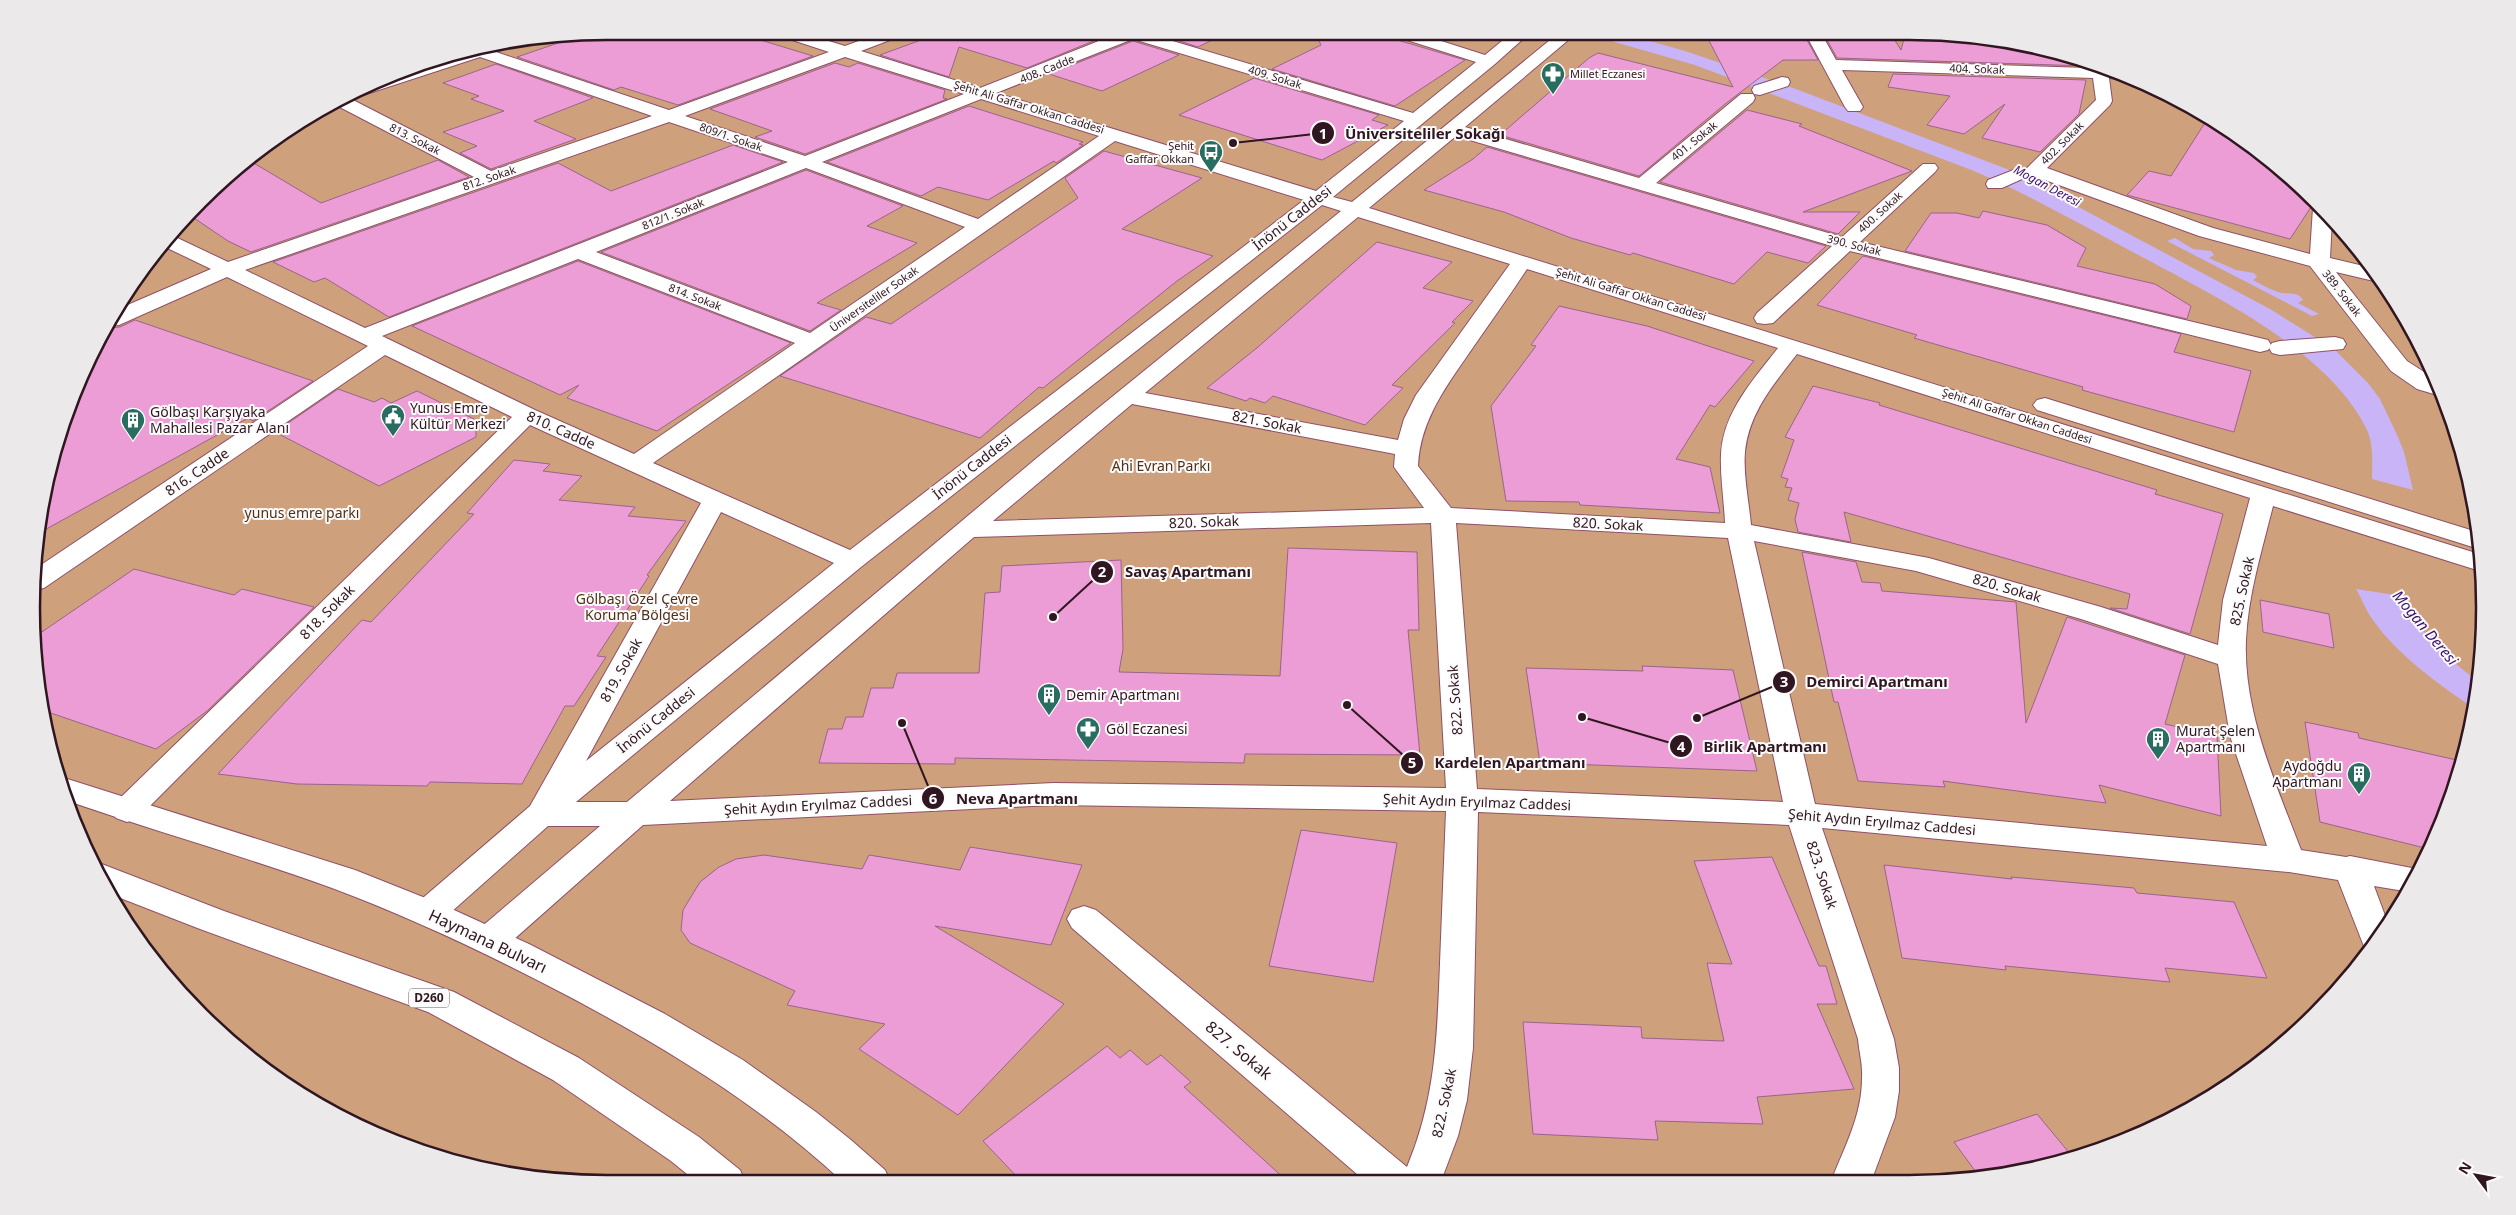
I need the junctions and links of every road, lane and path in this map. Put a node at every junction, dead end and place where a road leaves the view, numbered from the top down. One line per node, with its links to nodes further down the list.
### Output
1 (809, 40): 11 (main road, Şehit Ali Gaffar Okkan Caddesi)
2 (865, 40): 10 (main road, Şehit Ali Gaffar Okkan Caddesi)
3 (876, 40): 10 (main road, 812. Sokak)
4 (1119, 40): 18 (main road, 408. Cadde)
5 (1159, 40): 23 (main road, 409. Sokak)
6 (1423, 40): 13 (main road)
7 (1513, 40): 13 (main road, İnönü Caddesi)
8 (1562, 40): 24 (main road)
9 (1817, 40): 14 (main road)
10 (871, 42): 11 (main road, 812. Sokak); 18 (main road, Şehit Ali Gaffar Okkan Caddesi)
11 (846, 51): 19 (main road, Şehit Ali Gaffar Okkan Caddesi); 22 (main road, 812. Sokak)
12 (485, 54): 22 (main road, 809/1. Sokak)
13 (1489, 60): 23 (main road, İnönü Caddesi)
14 (1831, 65): 15 (main road, 404. Sokak); 21 (main road)
15 (2087, 69)
16 (2099, 73): 42 (main road, 402. Sokak)
17 (1782, 82): 32 (main road, 401. Sokak)
18 (1010, 84): 19 (main road, 408. Cadde); 30 (main road, Şehit Ali Gaffar Okkan Caddesi)
19 (981, 92): 25 (main road, Şehit Ali Gaffar Okkan Caddesi); 26 (main road, 812/1. Sokak)
20 (347, 104): 29 (main road, 813. Sokak)
21 (1854, 107)
22 (668, 116): 26 (main road, 809/1. Sokak); 29 (main road, 812. Sokak)
23 (1416, 119): 30 (main road, İnönü Caddesi)
24 (1452, 129): 32 (main road, 390. Sokak); 33 (main road)
25 (1113, 134): 34 (main road, Şehit Ali Gaffar Okkan Caddesi); 37 (main road, Üniversiteliler Sokak)
26 (805, 162): 37 (main road, 809/1. Sokak); 40 (main road, 812/1. Sokak)
27 (1930, 168): 39 (main road, 400. Sokak)
28 (2022, 173): 31 (main road)
29 (490, 178): 43 (main road, 812. Sokak)
30 (1337, 184): 33 (main road, Şehit Ali Gaffar Okkan Caddesi); 34 (main road, İnönü Caddesi)
31 (1995, 184)
32 (1642, 185): 39 (main road, 390. Sokak)
33 (1374, 195): 35 (main road); 46 (main road, Şehit Ali Gaffar Okkan Caddesi)
34 (1318, 198): 35 (main road, Şehit Ali Gaffar Okkan Caddesi); 62 (main road, İnönü Caddesi)
35 (1356, 210): 41 (main road, Şehit Ali Gaffar Okkan Caddesi); 52 (main road)
36 (2322, 219): 42 (main road, 389. Sokak)
37 (980, 226): 48 (main road, Üniversiteliler Sokak)
38 (173, 243): 43 (main road, 810. Cadde)
39 (1845, 244): 46 (main road, 400. Sokak); 49 (main road, 390. Sokak)
40 (578, 252): 47 (main road, 812/1. Sokak); 48 (main road, 814. Sokak)
41 (1523, 262): 50 (main road, Şehit Ali Gaffar Okkan Caddesi); 54 (main road)
42 (2319, 264): 44 (main road); 51 (main road, 389. Sokak)
43 (228, 269): 45 (main road, 812. Sokak); 47 (main road, 810. Cadde)
44 (2367, 274)
45 (121, 316)
46 (1765, 318): 61 (main road, Şehit Ali Gaffar Okkan Caddesi)
47 (375, 340): 53 (main road, 810. Cadde); 64 (main road, 816. Cadde)
48 (812, 342): 55 (main road, Üniversiteliler Sokak)
49 (2335, 344)
50 (1792, 345): 56 (main road, Şehit Ali Gaffar Okkan Caddesi); 60 (main road, 823. Sokak)
51 (2431, 386)
52 (1127, 396): 54 (main road, 821. Sokak); 59 (main road)
53 (527, 415): 55 (main road, 810. Cadde); 68 (main road, 818. Sokak)
54 (1406, 449): 58 (main road)
55 (635, 464): 57 (main road, 810. Cadde)
56 (2263, 496): 63 (main road, Şehit Ali Gaffar Okkan Caddesi); 65 (main road, 825. Sokak)
57 (715, 500): 62 (main road, 810. Cadde); 69 (main road, 819. Sokak)
58 (1444, 515): 59 (main road, 820. Sokak); 60 (main road, 820. Sokak); 67 (main road, 822. Sokak)
59 (968, 530): 70 (main road)
60 (1739, 531): 65 (main road, 820. Sokak); 71 (main road, 823. Sokak)
61 (2472, 539)
62 (852, 561): 69 (main road, İnönü Caddesi)
63 (2474, 561)
64 (41, 577)
65 (2232, 659): 72 (main road, 825. Sokak)
66 (70, 790): 68 (main road, Haymana Bulvarı)
67 (1462, 800): 70 (main road, Şehit Aydın Eryılmaz Caddesi); 71 (main road, Şehit Aydın Eryılmaz Caddesi); 83 (main road, 822. Sokak)
68 (127, 810): 76 (main road, Haymana Bulvarı)
69 (540, 814): 70 (main road, Şehit Aydın Eryılmaz Caddesi); 76 (main road, İnönü Caddesi)
70 (634, 814): 79 (main road)
71 (1802, 814): 72 (main road, Şehit Aydın Eryılmaz Caddesi); 84 (main road, 823. Sokak)
72 (2289, 860): 73 (main road, Şehit Aydın Eryılmaz Caddesi)
73 (2350, 868): 74 (main road, Şehit Aydın Eryılmaz Caddesi); 78 (main road)
74 (2406, 879)
75 (111, 881): 80 (main road, D260)
76 (428, 912): 79 (main road, Haymana Bulvarı)
77 (1084, 919): 82 (main road, 827. Sokak)
78 (2374, 931)
79 (491, 940): 81 (main road, Haymana Bulvarı)
80 (716, 1175)
81 (862, 1175)
82 (1387, 1175)
83 (1423, 1175)
84 (1854, 1175)

